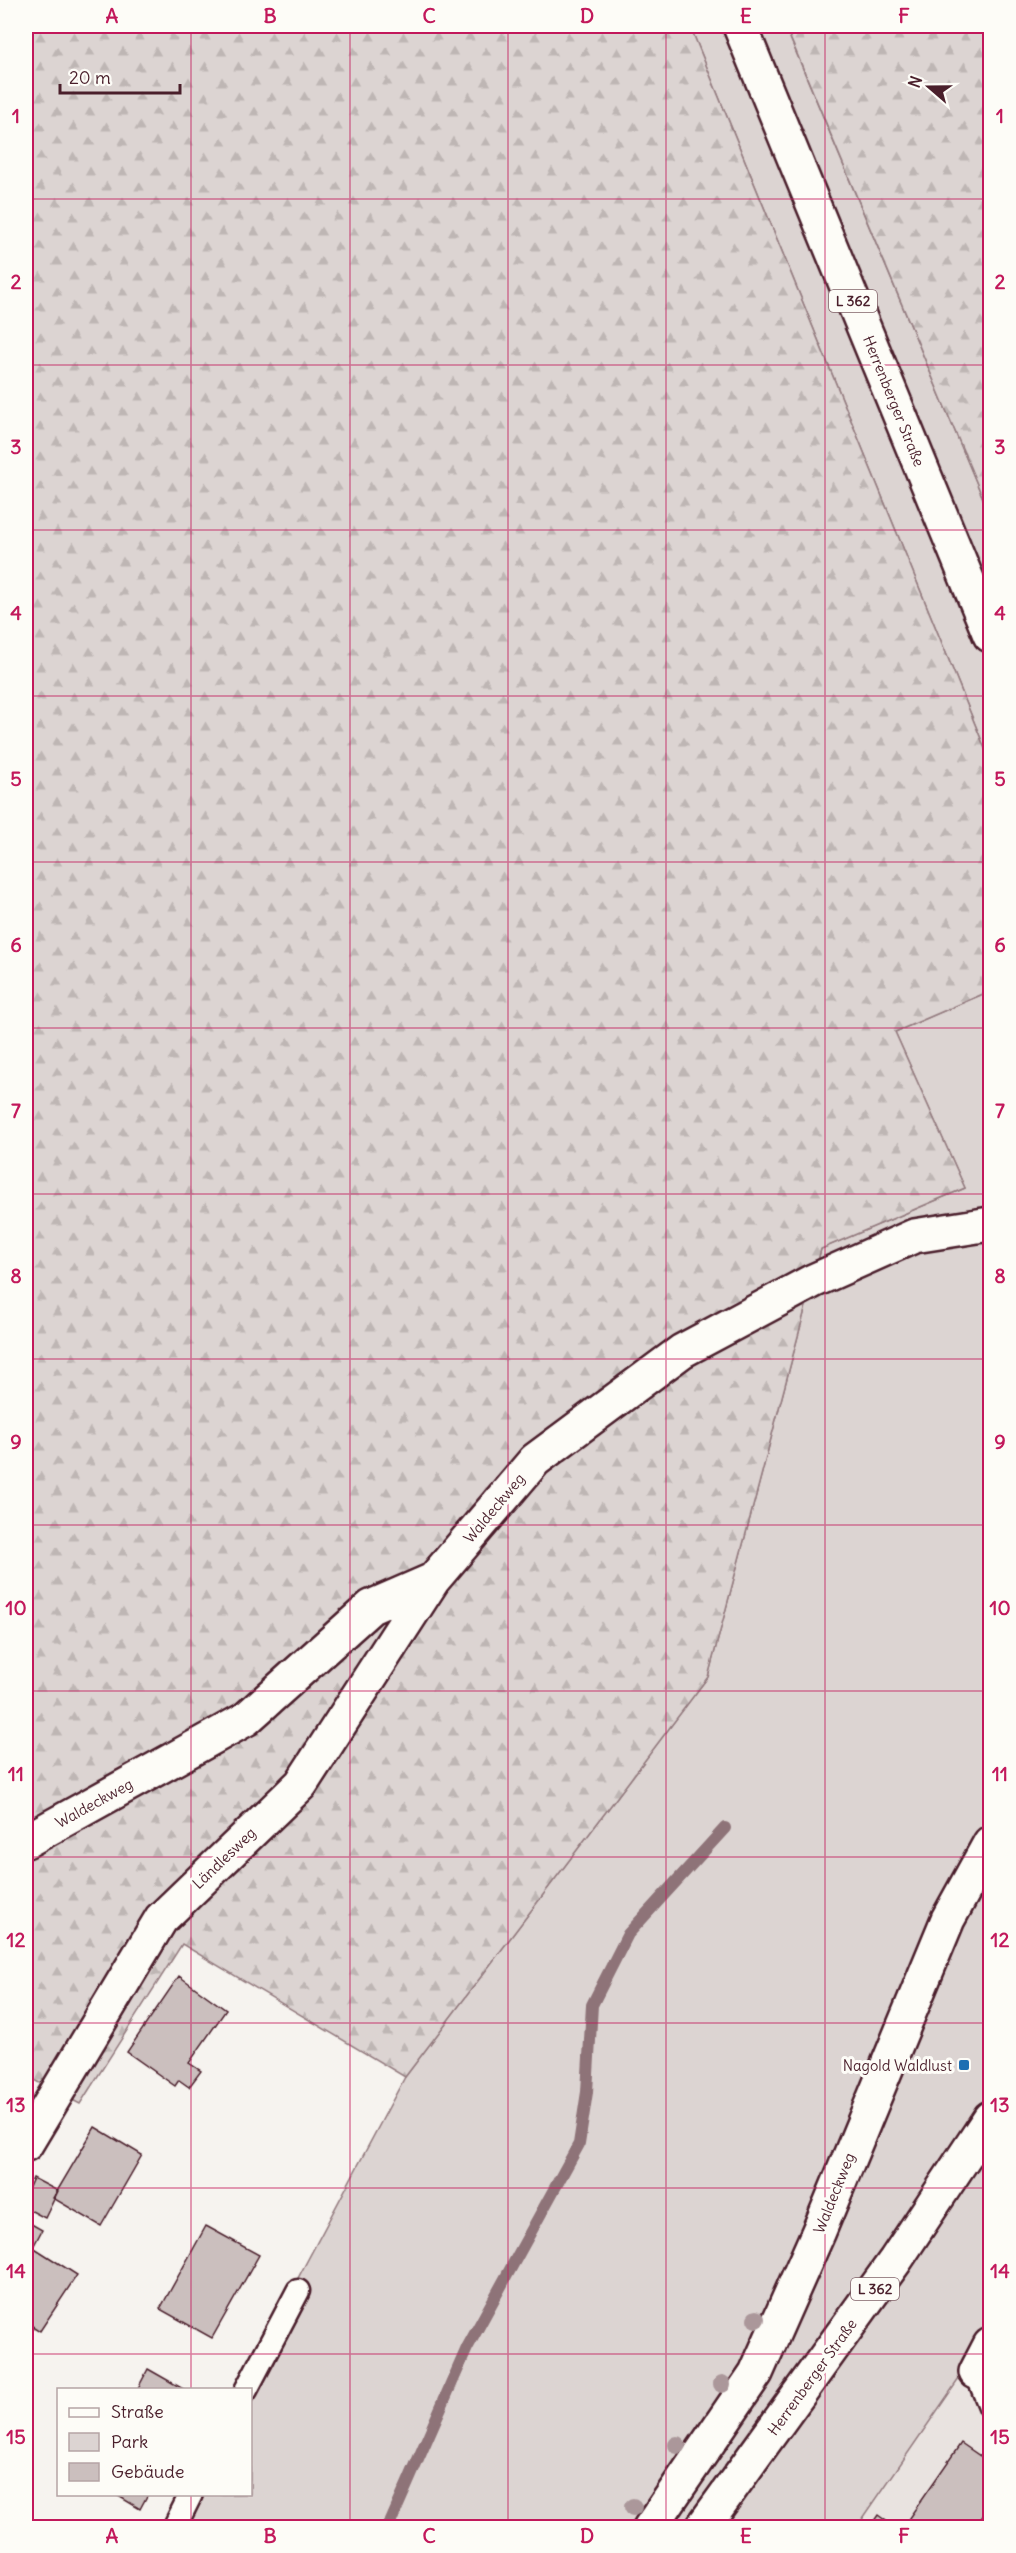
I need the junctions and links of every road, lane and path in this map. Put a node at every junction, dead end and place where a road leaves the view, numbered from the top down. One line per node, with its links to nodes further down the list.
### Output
1 (740, 26): 2 (street, Herrenberger Straße / L 362)
2 (990, 635)
3 (990, 1224): 4 (street, Waldeckweg)
4 (433, 1580): 5 (street, Waldeckweg); 8 (street, Ländlesweg)
5 (26, 1841)
6 (990, 1843): 16 (street, Waldeckweg)
7 (990, 2118): 13 (street, Herrenberger Straße / L 362)
8 (26, 2144)
9 (298, 2291): 11 (lane)
10 (983, 2359): 12 (lane)
11 (247, 2388)
12 (990, 2406)
13 (755, 2457): 17 (street, Herrenberger Straße); 18 (street, Herrenberger Straße / L 362)
14 (190, 2496): 15 (lane)
15 (174, 2528)
16 (650, 2528)
17 (702, 2528)
18 (719, 2528)

